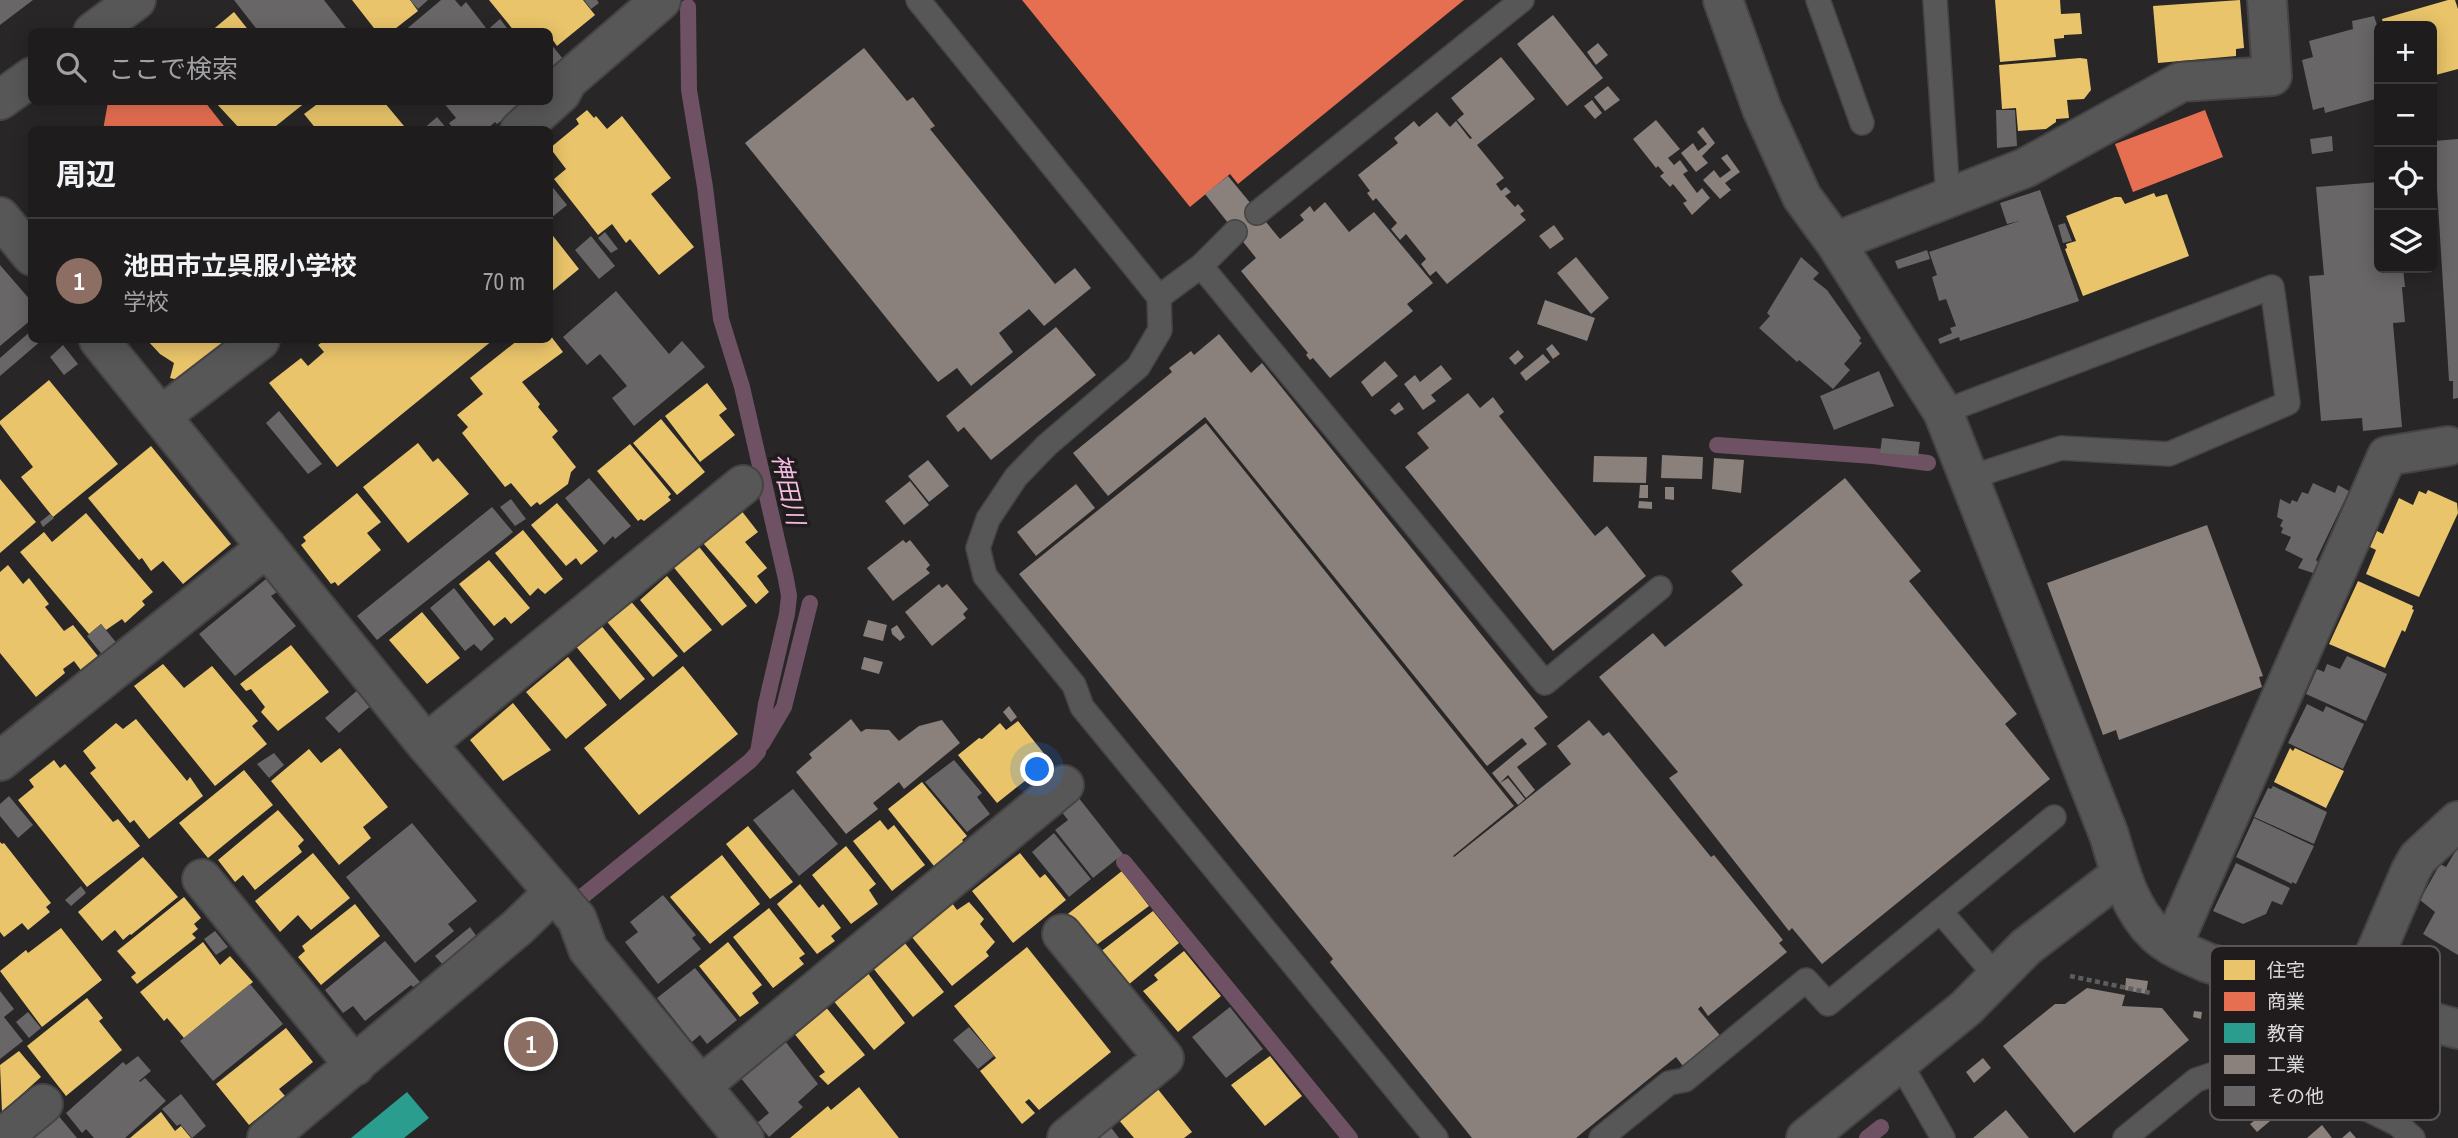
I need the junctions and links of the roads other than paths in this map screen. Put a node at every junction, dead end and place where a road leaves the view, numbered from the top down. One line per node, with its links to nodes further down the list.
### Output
1 (136, 0): 9 (street)
2 (661, 0): 12 (street)
3 (918, 0): 23 (lane)
4 (1522, 0): 17 (lane)
5 (1723, 0): 20 (street)
6 (1818, 0): 14 (lane)
7 (1936, 0): 16 (lane)
8 (2267, 0): 16 (street)
9 (98, 28)
10 (28, 80): 11 (street)
11 (0, 100)
12 (553, 100)
13 (548, 105): 15 (street)
14 (1862, 122)
15 (524, 126)
16 (1948, 198): 20 (street)
17 (1257, 213)
18 (0, 217): 21 (street)
19 (1235, 232): 22 (lane)
20 (1835, 242): 26 (street)
21 (28, 251)
22 (1201, 266): 23 (lane); 32 (lane)
23 (1160, 297): 59 (lane)
24 (101, 343): 27 (street)
25 (256, 343): 27 (street)
26 (1943, 412): 29 (street); 29 (lane)
27 (161, 416): 31 (street)
28 (2448, 446): 43 (street)
29 (1968, 478): 38 (street)
30 (743, 485): 33 (street)
31 (267, 547): 33 (street); 34 (street)
32 (1660, 588)
33 (426, 744): 40 (street)
34 (0, 761)
35 (1064, 785): 52 (street)
36 (2054, 817): 41 (lane)
37 (2458, 821): 44 (street)
38 (2121, 874): 43 (street); 46 (street)
39 (202, 879): 50 (street)
40 (554, 892): 50 (street); 52 (street)
41 (1940, 911): 46 (lane); 60 (lane)
42 (1062, 934): 58 (street)
43 (2172, 946): 45 (street)
44 (2378, 946)
45 (2210, 964)
46 (1997, 977): 49 (street)
47 (2440, 1024): 48 (street)
48 (2458, 1029)
49 (1900, 1063): 61 (street); 62 (lane)
50 (355, 1066): 56 (street)
51 (2210, 1075): 63 (lane)
52 (702, 1085): 57 (street)
53 (43, 1104): 55 (street)
54 (2389, 1120): 64 (lane)
55 (2, 1135)
56 (267, 1138)
57 (744, 1138)
58 (1067, 1138)
59 (1436, 1138)
60 (1601, 1138)
61 (1807, 1138)
62 (1943, 1138)
63 (2125, 1138)
64 (2413, 1138)

